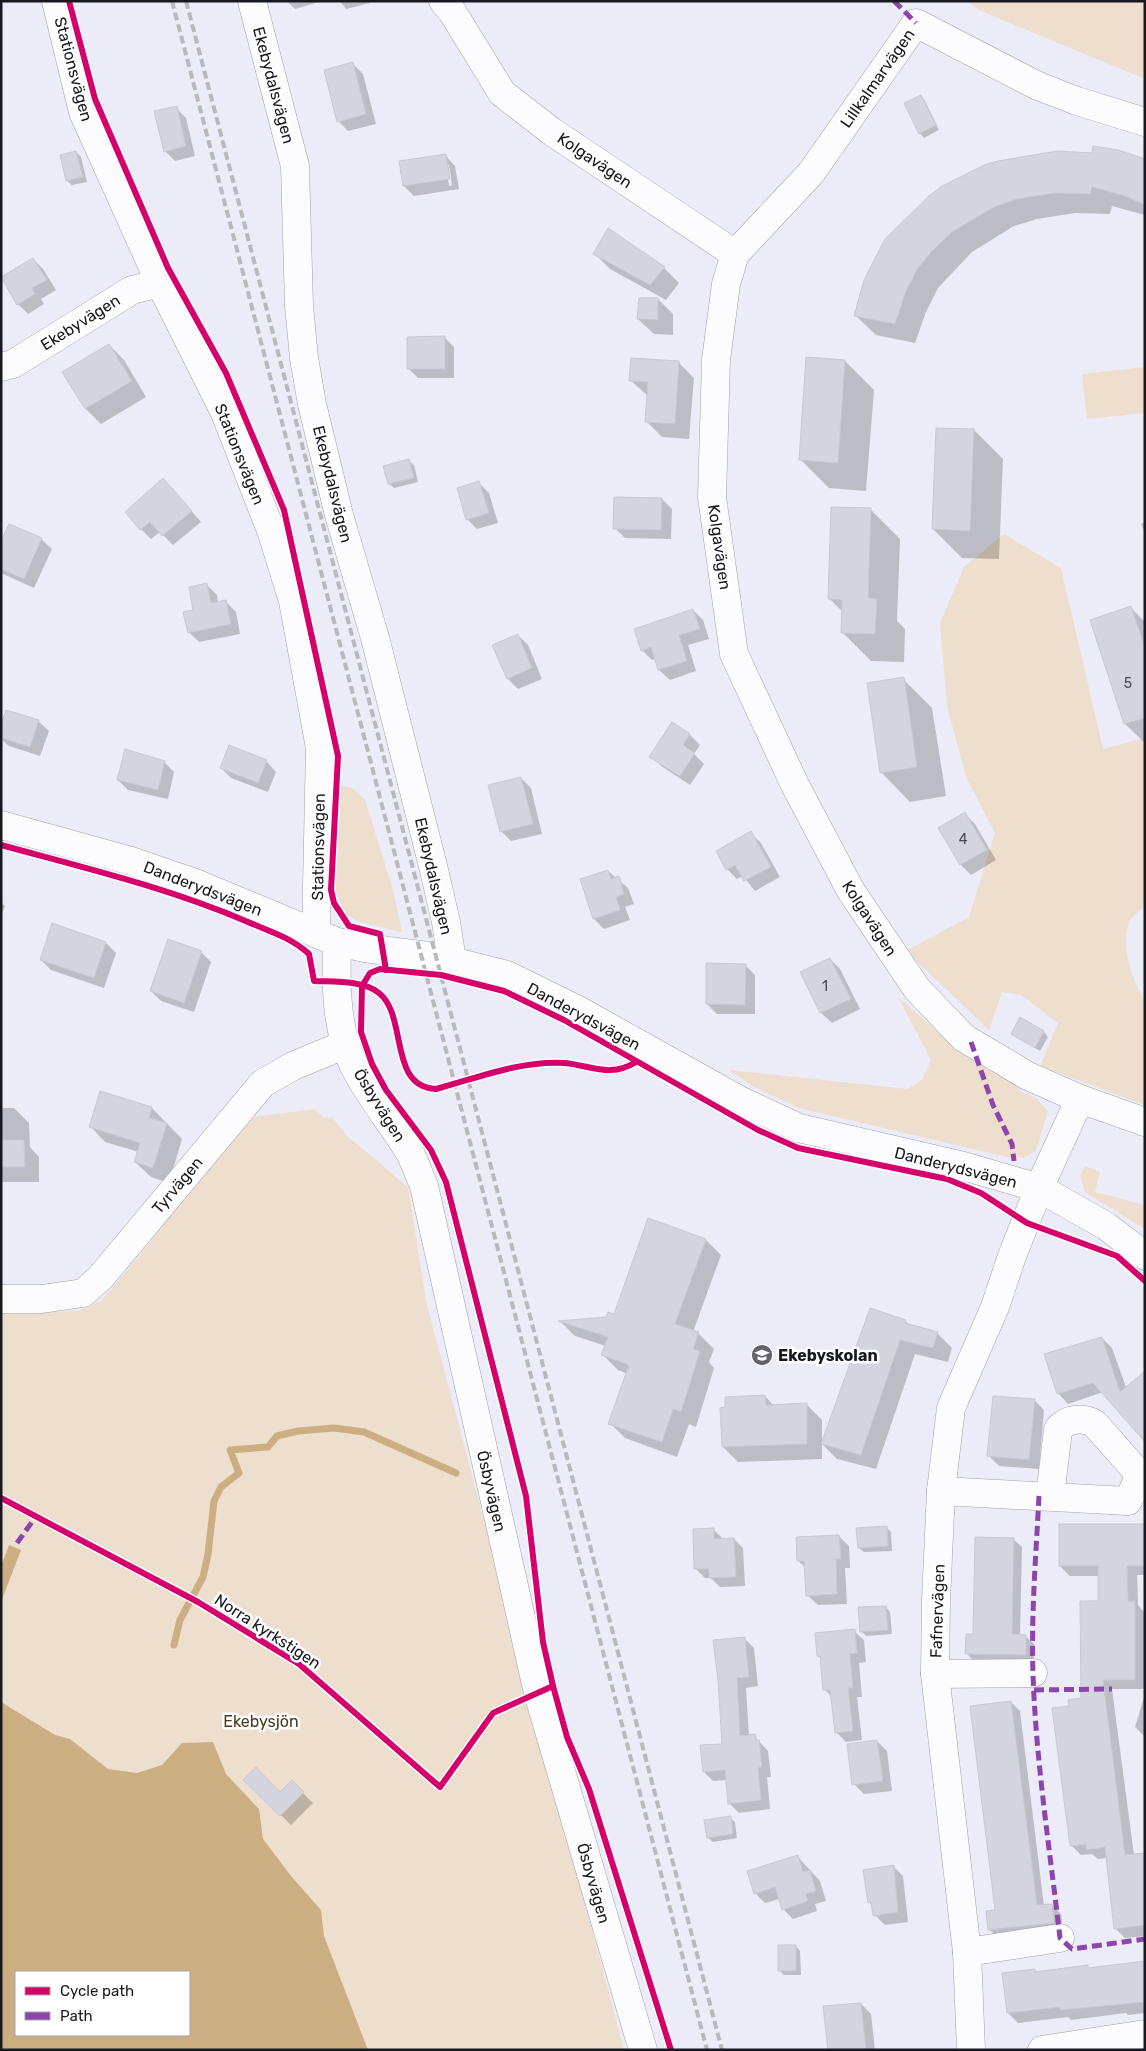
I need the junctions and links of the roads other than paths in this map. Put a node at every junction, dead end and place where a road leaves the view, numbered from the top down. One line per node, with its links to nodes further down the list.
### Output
1 (56, 1): 6 (street, Stationsvägen)
2 (252, 1): 10 (street, Ekebydalsvägen)
3 (443, 1): 5 (street, Kolgavägen)
4 (1145, 122): 5 (street, Lillkalmarvägen)
5 (735, 254): 12 (street, Kolgavägen)
6 (160, 283): 7 (street, Ekebyvägen); 9 (street, Stationsvägen)
7 (1, 367)
8 (1, 825): 9 (street, Danderydsvägen)
9 (327, 937): 10 (street, Danderydsvägen); 11 (street, Ösbyvägen)
10 (452, 961): 14 (street, Danderydsvägen)
11 (346, 1044): 16 (street, Tyrvägen); 24 (street, Ösbyvägen)
12 (1080, 1099): 13 (street); 14 (street)
13 (1145, 1122)
14 (1039, 1188): 15 (street, Danderydsvägen); 17 (street, Fafnervägen)
15 (1145, 1256)
16 (1, 1299)
17 (941, 1490): 18 (street); 20 (street, Fafnervägen)
18 (1050, 1496)
19 (1033, 1672): 20 (street)
20 (935, 1674): 22 (street, Fafnervägen)
21 (1060, 1938): 22 (street)
22 (967, 1952): 25 (street, Fafnervägen)
23 (1145, 2034): 26 (street)
24 (643, 2050)
25 (971, 2050)
26 (1042, 2050)

